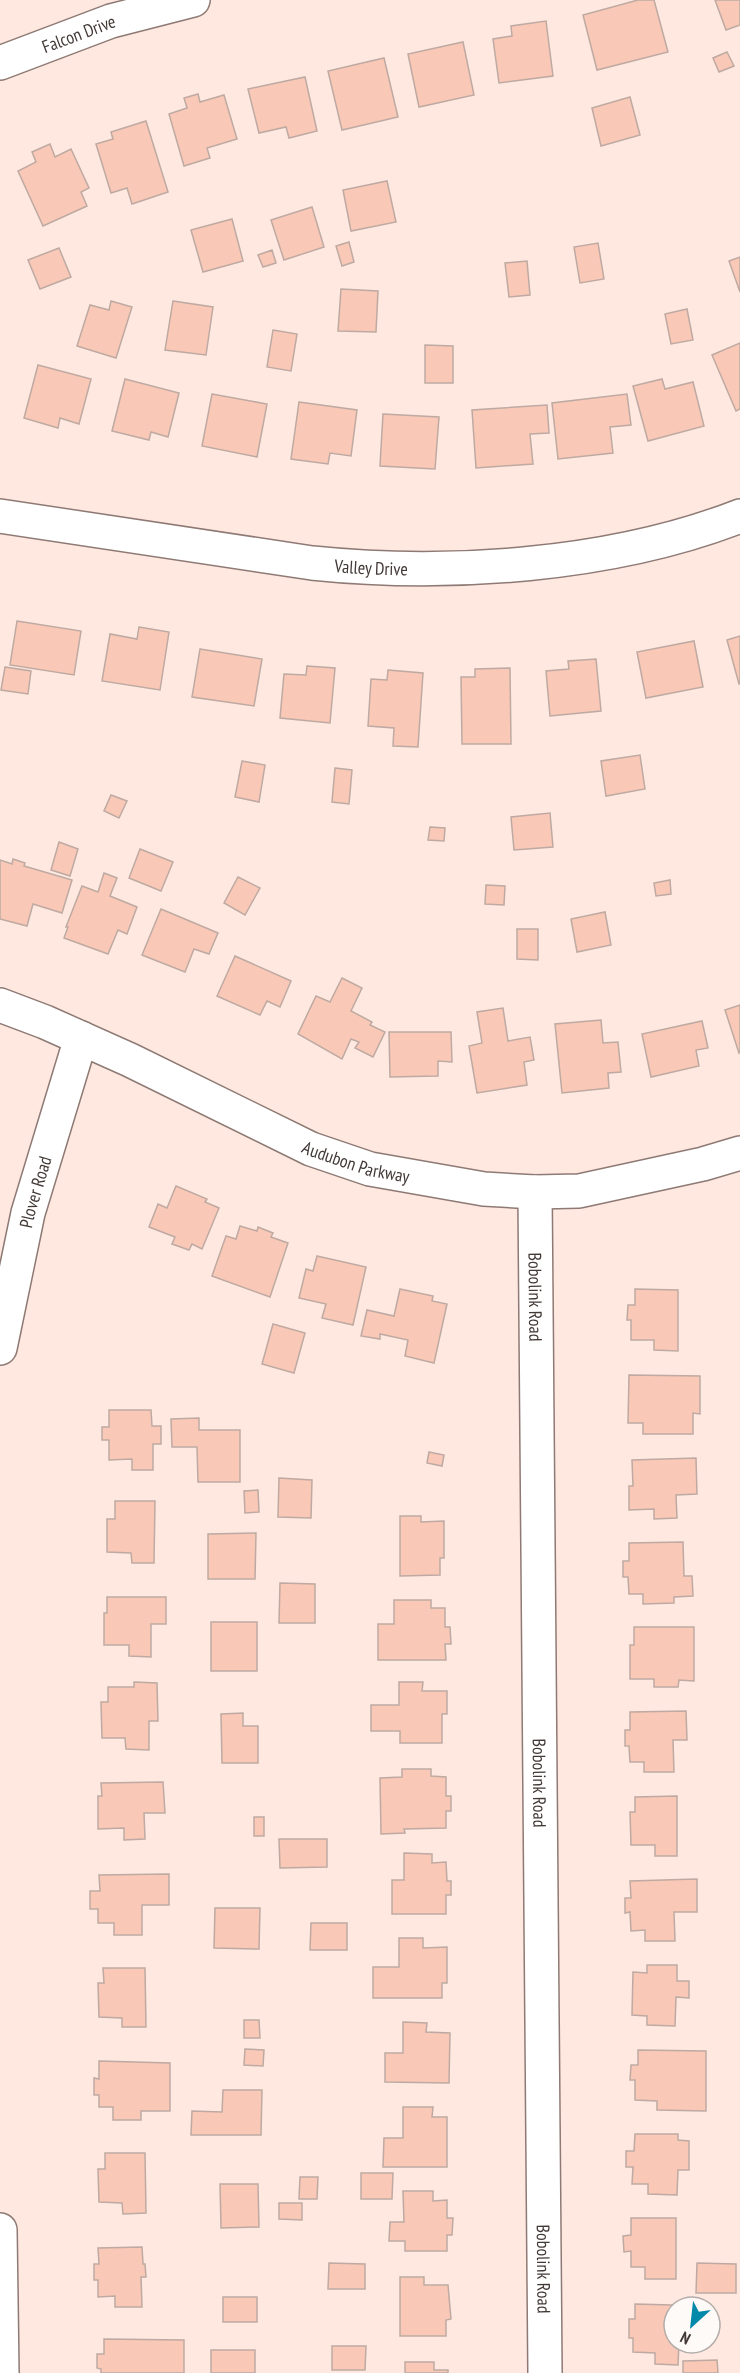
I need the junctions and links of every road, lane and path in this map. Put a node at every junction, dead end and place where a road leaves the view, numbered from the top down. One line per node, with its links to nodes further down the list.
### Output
1 (193, 0): 2 (street, Falcon Drive)
2 (0, 63)
3 (0, 516): 4 (street, Valley Drive)
4 (740, 516)
5 (0, 1005): 6 (street, Audubon Parkway)
6 (81, 1038): 8 (street, Audubon Parkway); 9 (street, Plover Road)
7 (740, 1153): 8 (street, Audubon Parkway)
8 (535, 1192): 12 (street, Bobolink Road)
9 (0, 1348)
10 (0, 2230): 11 (street)
11 (2, 2373)
12 (545, 2373)

